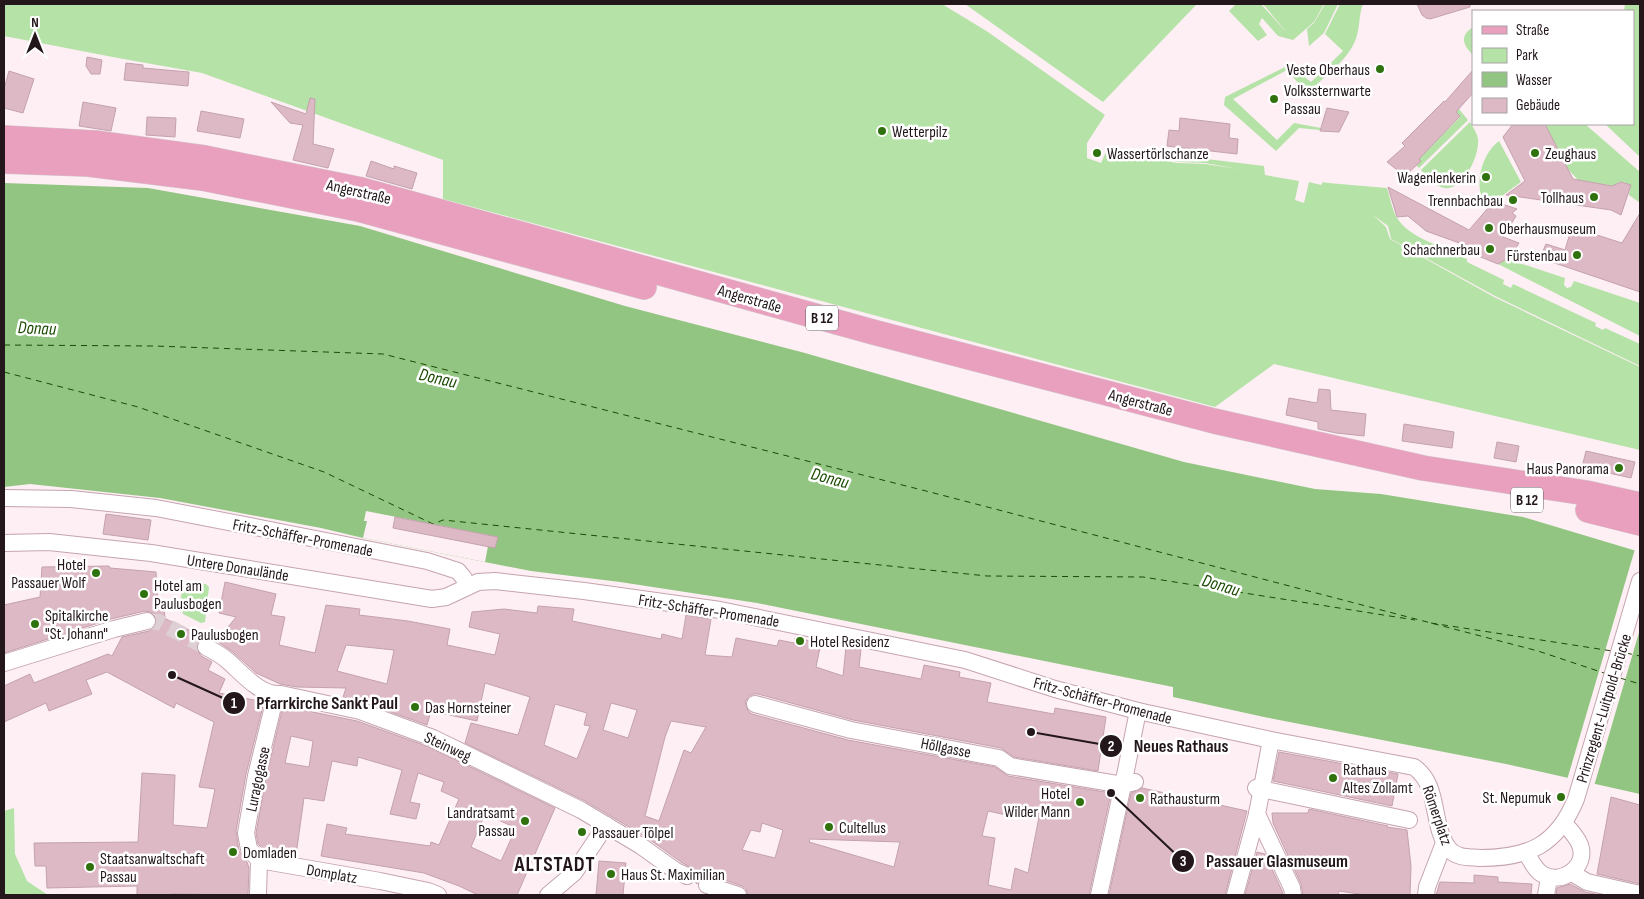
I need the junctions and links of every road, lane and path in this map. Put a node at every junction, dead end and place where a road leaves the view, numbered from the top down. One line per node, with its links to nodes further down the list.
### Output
1 (4, 138): 4 (main road, Angerstraße / B 12)
2 (4, 161): 5 (main road, Angerstraße / B 12)
3 (4, 498): 8 (street, Fritz-Schäffer-Promenade)
4 (1640, 505)
5 (1640, 523)
6 (4, 543): 8 (street, Untere Donaulände)
7 (1640, 582): 19 (street, Prinzregent-Luitpold-Brücke)
8 (468, 586): 14 (street, Fritz-Schäffer-Promenade)
9 (148, 621): 11 (street)
10 (206, 647): 12 (street, Steinweg)
11 (4, 663)
12 (276, 694): 23 (street, Steinweg); 26 (street, Luragogasse)
13 (756, 704): 17 (street, Höllgasse)
14 (1138, 710): 15 (street, Fritz-Schäffer-Promenade); 17 (street)
15 (1270, 740): 16 (street, Fritz-Schäffer-Promenade); 18 (street)
16 (1414, 767): 24 (street, Römerplatz)
17 (1129, 783): 36 (street)
18 (1259, 788): 20 (street); 21 (street)
19 (1573, 805): 22 (street, Römerplatz)
20 (1257, 814): 37 (street); 38 (street)
21 (1409, 820)
22 (1564, 823): 25 (street, Römerplatz); 28 (street)
23 (606, 825): 27 (street, Steinweg); 34 (street)
24 (1444, 842): 25 (street, Römerplatz); 39 (street)
25 (1526, 852): 29 (street)
26 (259, 860): 32 (street); 33 (street, Domplatz)
27 (682, 873)
28 (1572, 873): 29 (street); 31 (street)
29 (1549, 878): 40 (street)
30 (707, 885): 35 (street)
31 (1640, 894)
32 (258, 895)
33 (438, 895)
34 (548, 895)
35 (738, 895)
36 (1099, 895)
37 (1235, 895)
38 (1293, 895)
39 (1426, 895)
40 (1546, 895)

